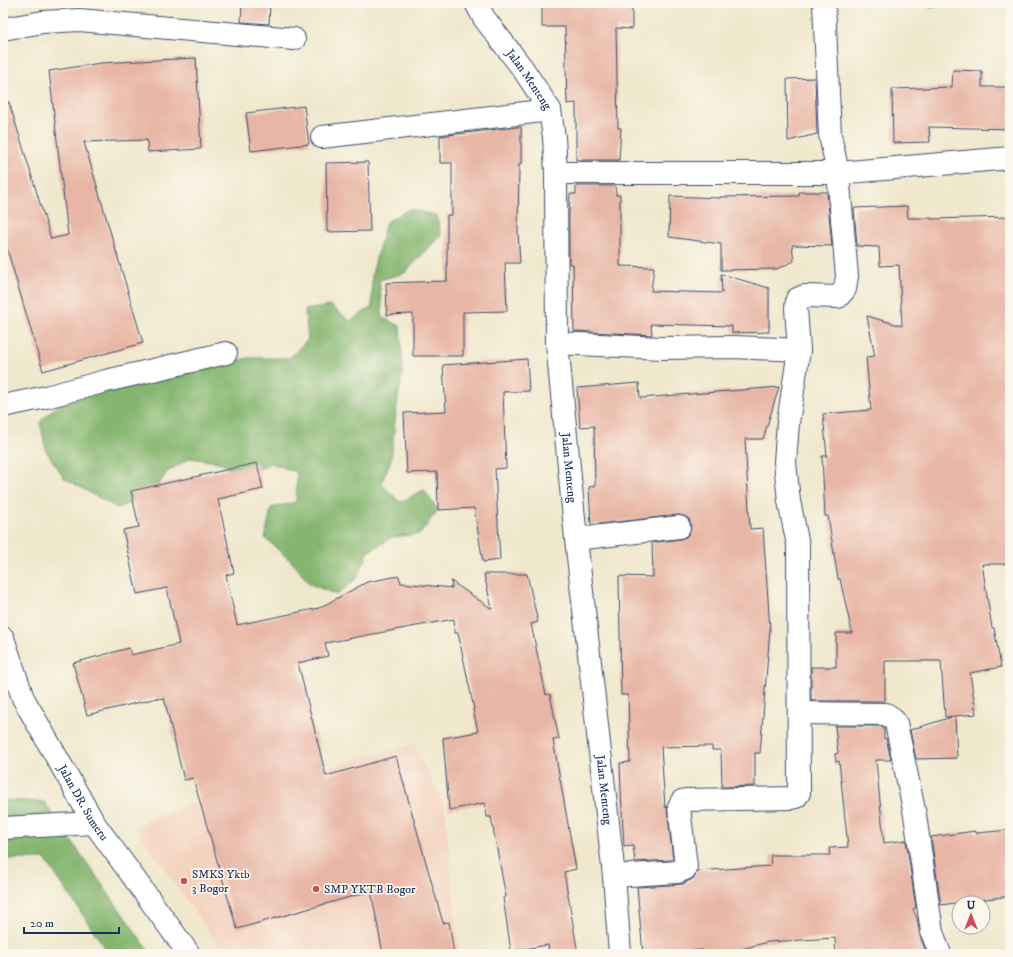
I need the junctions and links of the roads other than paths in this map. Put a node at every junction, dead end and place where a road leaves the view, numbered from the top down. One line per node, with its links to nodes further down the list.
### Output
1 (476, 3): 5 (street, Jalan Menteng)
2 (824, 3): 9 (street)
3 (3, 29): 4 (street)
4 (294, 39)
5 (550, 110): 6 (street); 8 (street, Jalan Menteng)
6 (322, 137)
7 (1010, 158): 9 (street)
8 (556, 173): 9 (street); 10 (street, Jalan Menteng)
9 (838, 173): 11 (street)
10 (557, 342): 11 (street); 15 (street, Jalan Menteng)
11 (799, 350): 17 (street)
12 (226, 353): 13 (street)
13 (3, 406)
14 (680, 527): 15 (street)
15 (576, 539): 20 (street, Jalan Menteng)
16 (3, 638): 18 (street, Jalan DR. Sumeru)
17 (799, 713): 20 (street); 23 (street)
18 (94, 823): 19 (street); 21 (street, Jalan DR. Sumeru)
19 (3, 828)
20 (614, 876): 22 (street, Jalan Menteng)
21 (189, 954)
22 (620, 954)
23 (940, 954)

